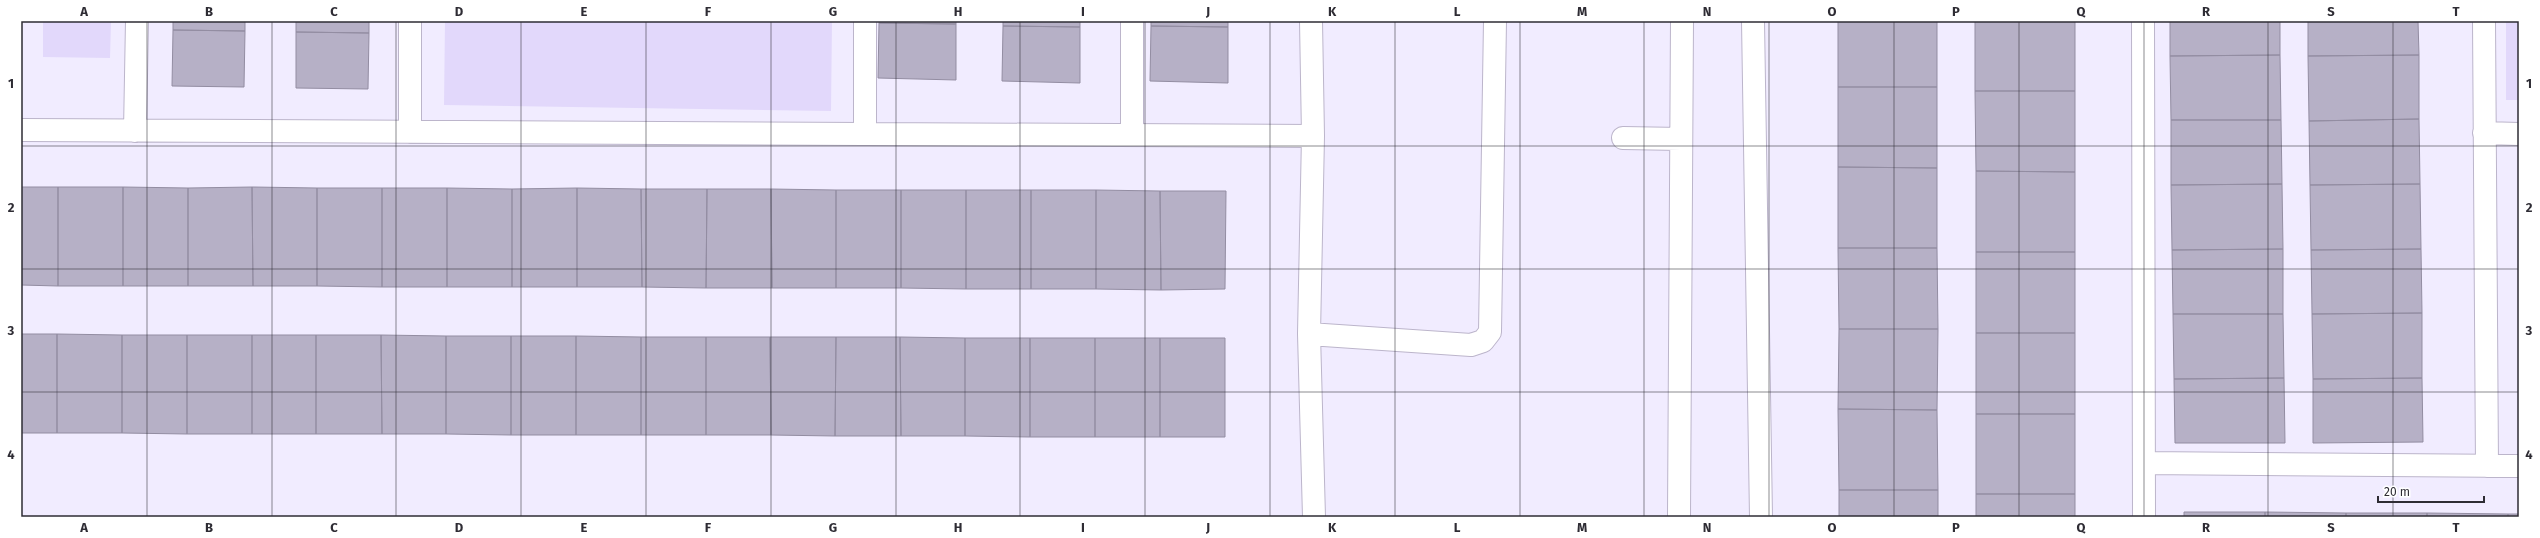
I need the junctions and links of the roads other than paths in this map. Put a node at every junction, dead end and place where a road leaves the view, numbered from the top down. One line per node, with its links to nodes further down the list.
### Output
1 (137, 21): 12 (street)
2 (410, 21): 13 (street)
3 (865, 21): 15 (street)
4 (1132, 21): 17 (street)
5 (1311, 21): 18 (street)
6 (1495, 21): 21 (street)
7 (1682, 21): 20 (street)
8 (1753, 21): 27 (street)
9 (2143, 21): 22 (street)
10 (2484, 21): 14 (street)
11 (21, 130): 12 (street)
12 (136, 131): 13 (street)
13 (410, 132): 15 (street)
14 (2484, 133): 16 (street); 23 (street)
15 (865, 134): 17 (street)
16 (2519, 134)
17 (1132, 135): 18 (street)
18 (1313, 136): 21 (street)
19 (1623, 138): 20 (street)
20 (1681, 139): 26 (street)
21 (1309, 334): 25 (street)
22 (2144, 462): 23 (street); 28 (street)
23 (2487, 466): 24 (street)
24 (2519, 466)
25 (1314, 517)
26 (1679, 517)
27 (1761, 517)
28 (2144, 517)

